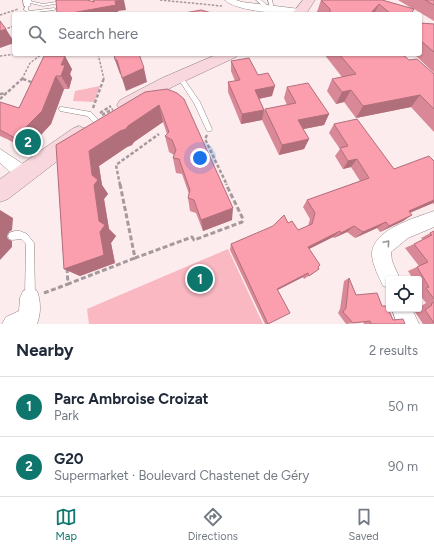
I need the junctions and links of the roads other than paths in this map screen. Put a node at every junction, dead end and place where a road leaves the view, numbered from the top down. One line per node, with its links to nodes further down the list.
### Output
1 (76, 0): 5 (lane)
2 (229, 0): 6 (street)
3 (258, 0): 6 (lane)
4 (309, 0): 9 (street)
5 (27, 2): 7 (lane)
6 (270, 5): 8 (street)
7 (54, 10)
8 (295, 12)
9 (300, 12)
10 (227, 56): 11 (street)
11 (180, 77): 13 (street); 14 (lane)
12 (62, 109): 13 (lane)
13 (93, 118): 16 (street)
14 (209, 129)
15 (0, 155): 16 (street)
16 (24, 173): 17 (street)
17 (0, 192)
18 (434, 219): 20 (street, one-way to 18)
19 (12, 236): 21 (lane)
20 (389, 276)
21 (30, 298): 23 (street)
22 (403, 312): 24 (street)
23 (13, 324)
24 (408, 324)

